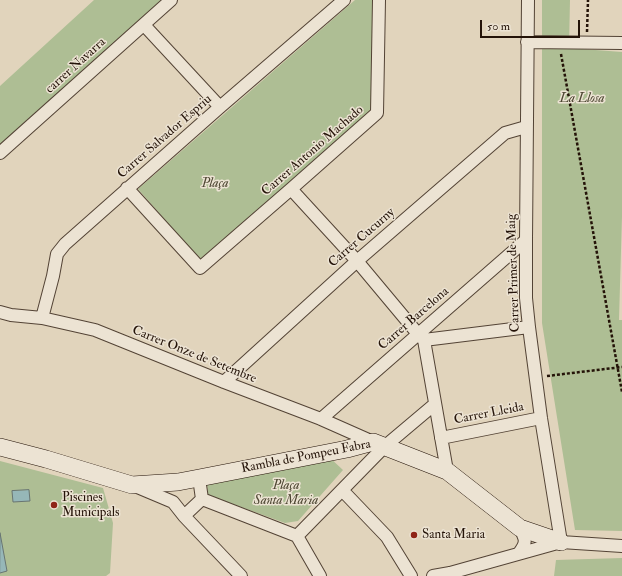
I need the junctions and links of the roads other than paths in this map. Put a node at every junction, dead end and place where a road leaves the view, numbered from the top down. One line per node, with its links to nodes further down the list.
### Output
1 (171, 0): 5 (street, carrer Navarra)
2 (344, 0): 8 (street, Carrer Salvador Espriu)
3 (379, 0): 12 (street, Carrer Antonio Machado)
4 (528, 0): 6 (street, Carrer Primer de Maig)
5 (144, 25): 8 (street); 10 (street, carrer Navarra)
6 (527, 42): 7 (street); 9 (street, Carrer Primer de Maig)
7 (622, 43)
8 (220, 107): 11 (street, Carrer Salvador Espriu)
9 (526, 127): 13 (street, Carrer Primer de Maig); 14 (street, Carrer Cucurny)
10 (0, 153)
11 (127, 188): 12 (street, Carrer Antonio Machado); 16 (street, Carrer Salvador Espriu)
12 (291, 189): 14 (street)
13 (526, 240): 17 (street, Carrer Primer de Maig); 18 (street, Carrer Barcelona)
14 (357, 261): 18 (street); 19 (street, Carrer Cucurny)
15 (0, 312): 16 (street, Carrer Onze de Setembre)
16 (42, 318): 19 (street, Carrer Onze de Setembre)
17 (529, 327): 18 (street); 21 (street, Carrer Primer de Maig)
18 (421, 337): 20 (street); 22 (street, Carrer Barcelona)
19 (224, 382): 22 (street, Carrer Onze de Setembre)
20 (435, 404): 23 (street); 24 (street)
21 (542, 418): 23 (street, Carrer Lleida); 36 (street, Carrer Primer de Maig)
22 (321, 419): 24 (street, Carrer Onze de Setembre)
23 (441, 438): 26 (street)
24 (378, 444): 26 (street, Rambla de Pompeu Fabra); 27 (street, Rambla de Pompeu Fabra); 30 (street)
25 (0, 447): 29 (street, Rambla de Pompeu Fabra)
26 (447, 471): 34 (street, Rambla de Pompeu Fabra)
27 (198, 478): 28 (street, Rambla de Pompeu Fabra); 31 (street)
28 (178, 482): 29 (street, Rambla de Pompeu Fabra); 32 (street)
29 (132, 484): 32 (street)
30 (342, 490): 35 (street); 42 (street)
31 (202, 499): 33 (street); 35 (street)
32 (173, 502): 33 (street)
33 (184, 516): 40 (street)
34 (520, 528): 36 (street, Rambla de Pompeu Fabra); 38 (street)
35 (297, 536): 41 (street)
36 (561, 542): 37 (street, Rambla de Pompeu Fabra); 38 (street)
37 (622, 546)
38 (519, 553): 39 (street)
39 (450, 574): 43 (street)
40 (242, 576)
41 (320, 576)
42 (411, 576)
43 (433, 576)

